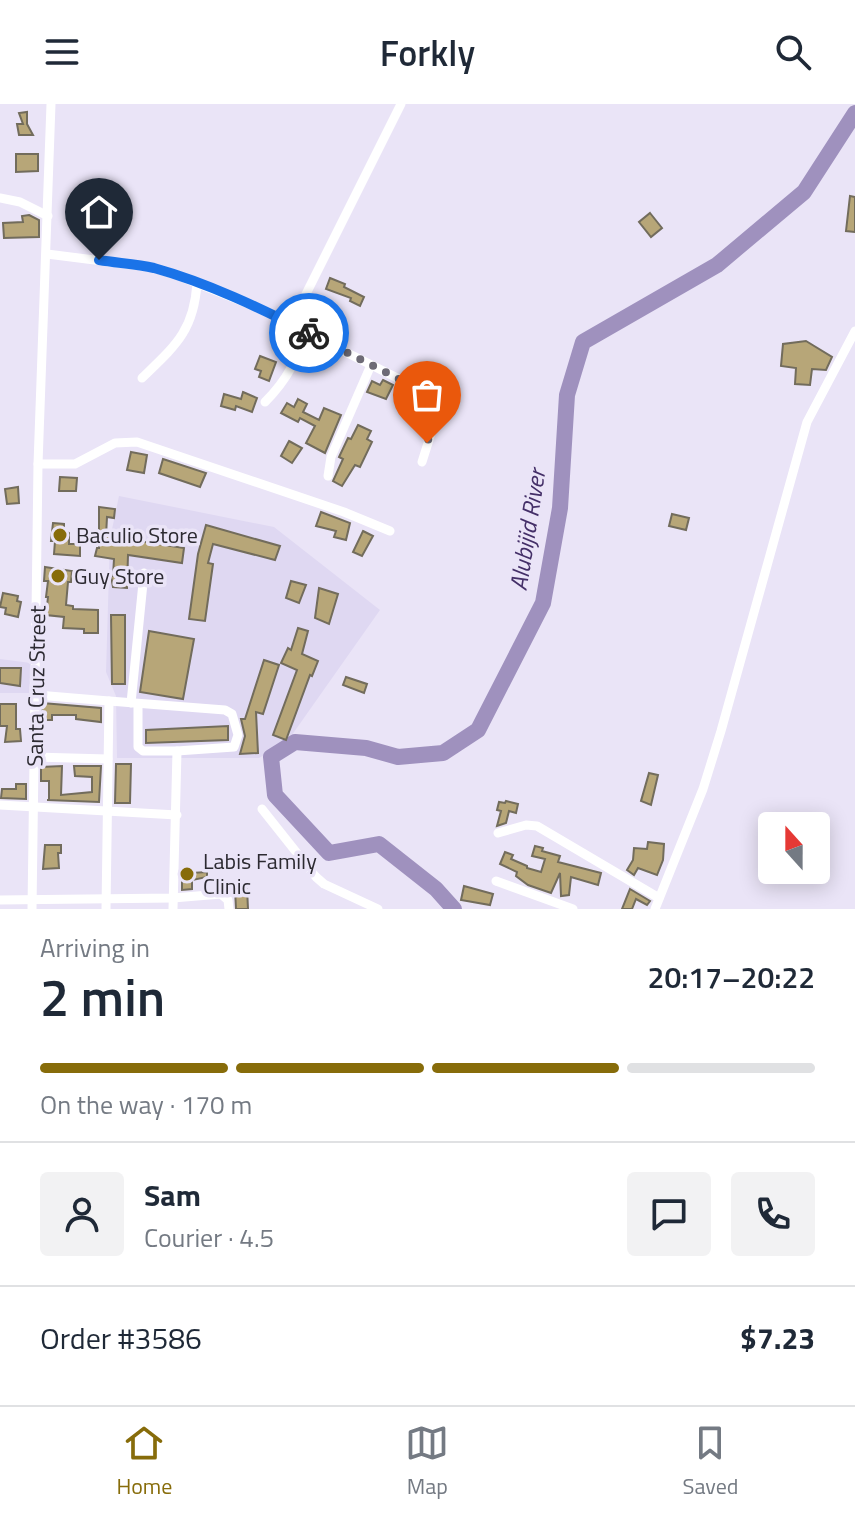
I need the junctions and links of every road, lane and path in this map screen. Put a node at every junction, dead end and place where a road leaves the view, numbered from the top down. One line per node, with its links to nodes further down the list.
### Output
1 (51, 104): 4 (street, Santa Cruz Street)
2 (401, 104): 7 (street)
3 (0, 198): 4 (street)
4 (48, 216): 5 (street, Santa Cruz Street)
5 (47, 254): 6 (street); 14 (street, Santa Cruz Street)
6 (197, 283): 7 (street); 11 (street)
7 (291, 324): 8 (street)
8 (304, 331): 10 (street); 12 (street)
9 (855, 331): 32 (street)
10 (371, 365): 13 (street); 15 (street)
11 (142, 378)
12 (265, 402)
13 (422, 462)
14 (38, 464): 16 (street); 18 (street, Santa Cruz Street)
15 (328, 476)
16 (390, 531)
17 (144, 573): 20 (street)
18 (37, 695): 19 (street); 22 (street, Santa Cruz Street)
19 (109, 701): 20 (street); 23 (street)
20 (135, 703): 21 (street); 21 (street)
21 (177, 751): 28 (street)
22 (34, 757): 23 (street); 25 (street, Santa Cruz Street)
23 (108, 759): 27 (street)
24 (0, 805): 25 (street)
25 (35, 807): 27 (street); 35 (street, Santa Cruz Street)
26 (262, 809): 38 (street)
27 (107, 812): 28 (street); 34 (street)
28 (177, 815): 31 (street)
29 (498, 833): 32 (street)
30 (496, 881): 39 (street)
31 (173, 898): 34 (street); 36 (street); 37 (street)
32 (659, 898): 40 (street)
33 (0, 900): 35 (street)
34 (106, 904): 35 (street)
35 (32, 905)
36 (173, 909)
37 (229, 909)
38 (378, 909)
39 (573, 909)
40 (655, 909)

